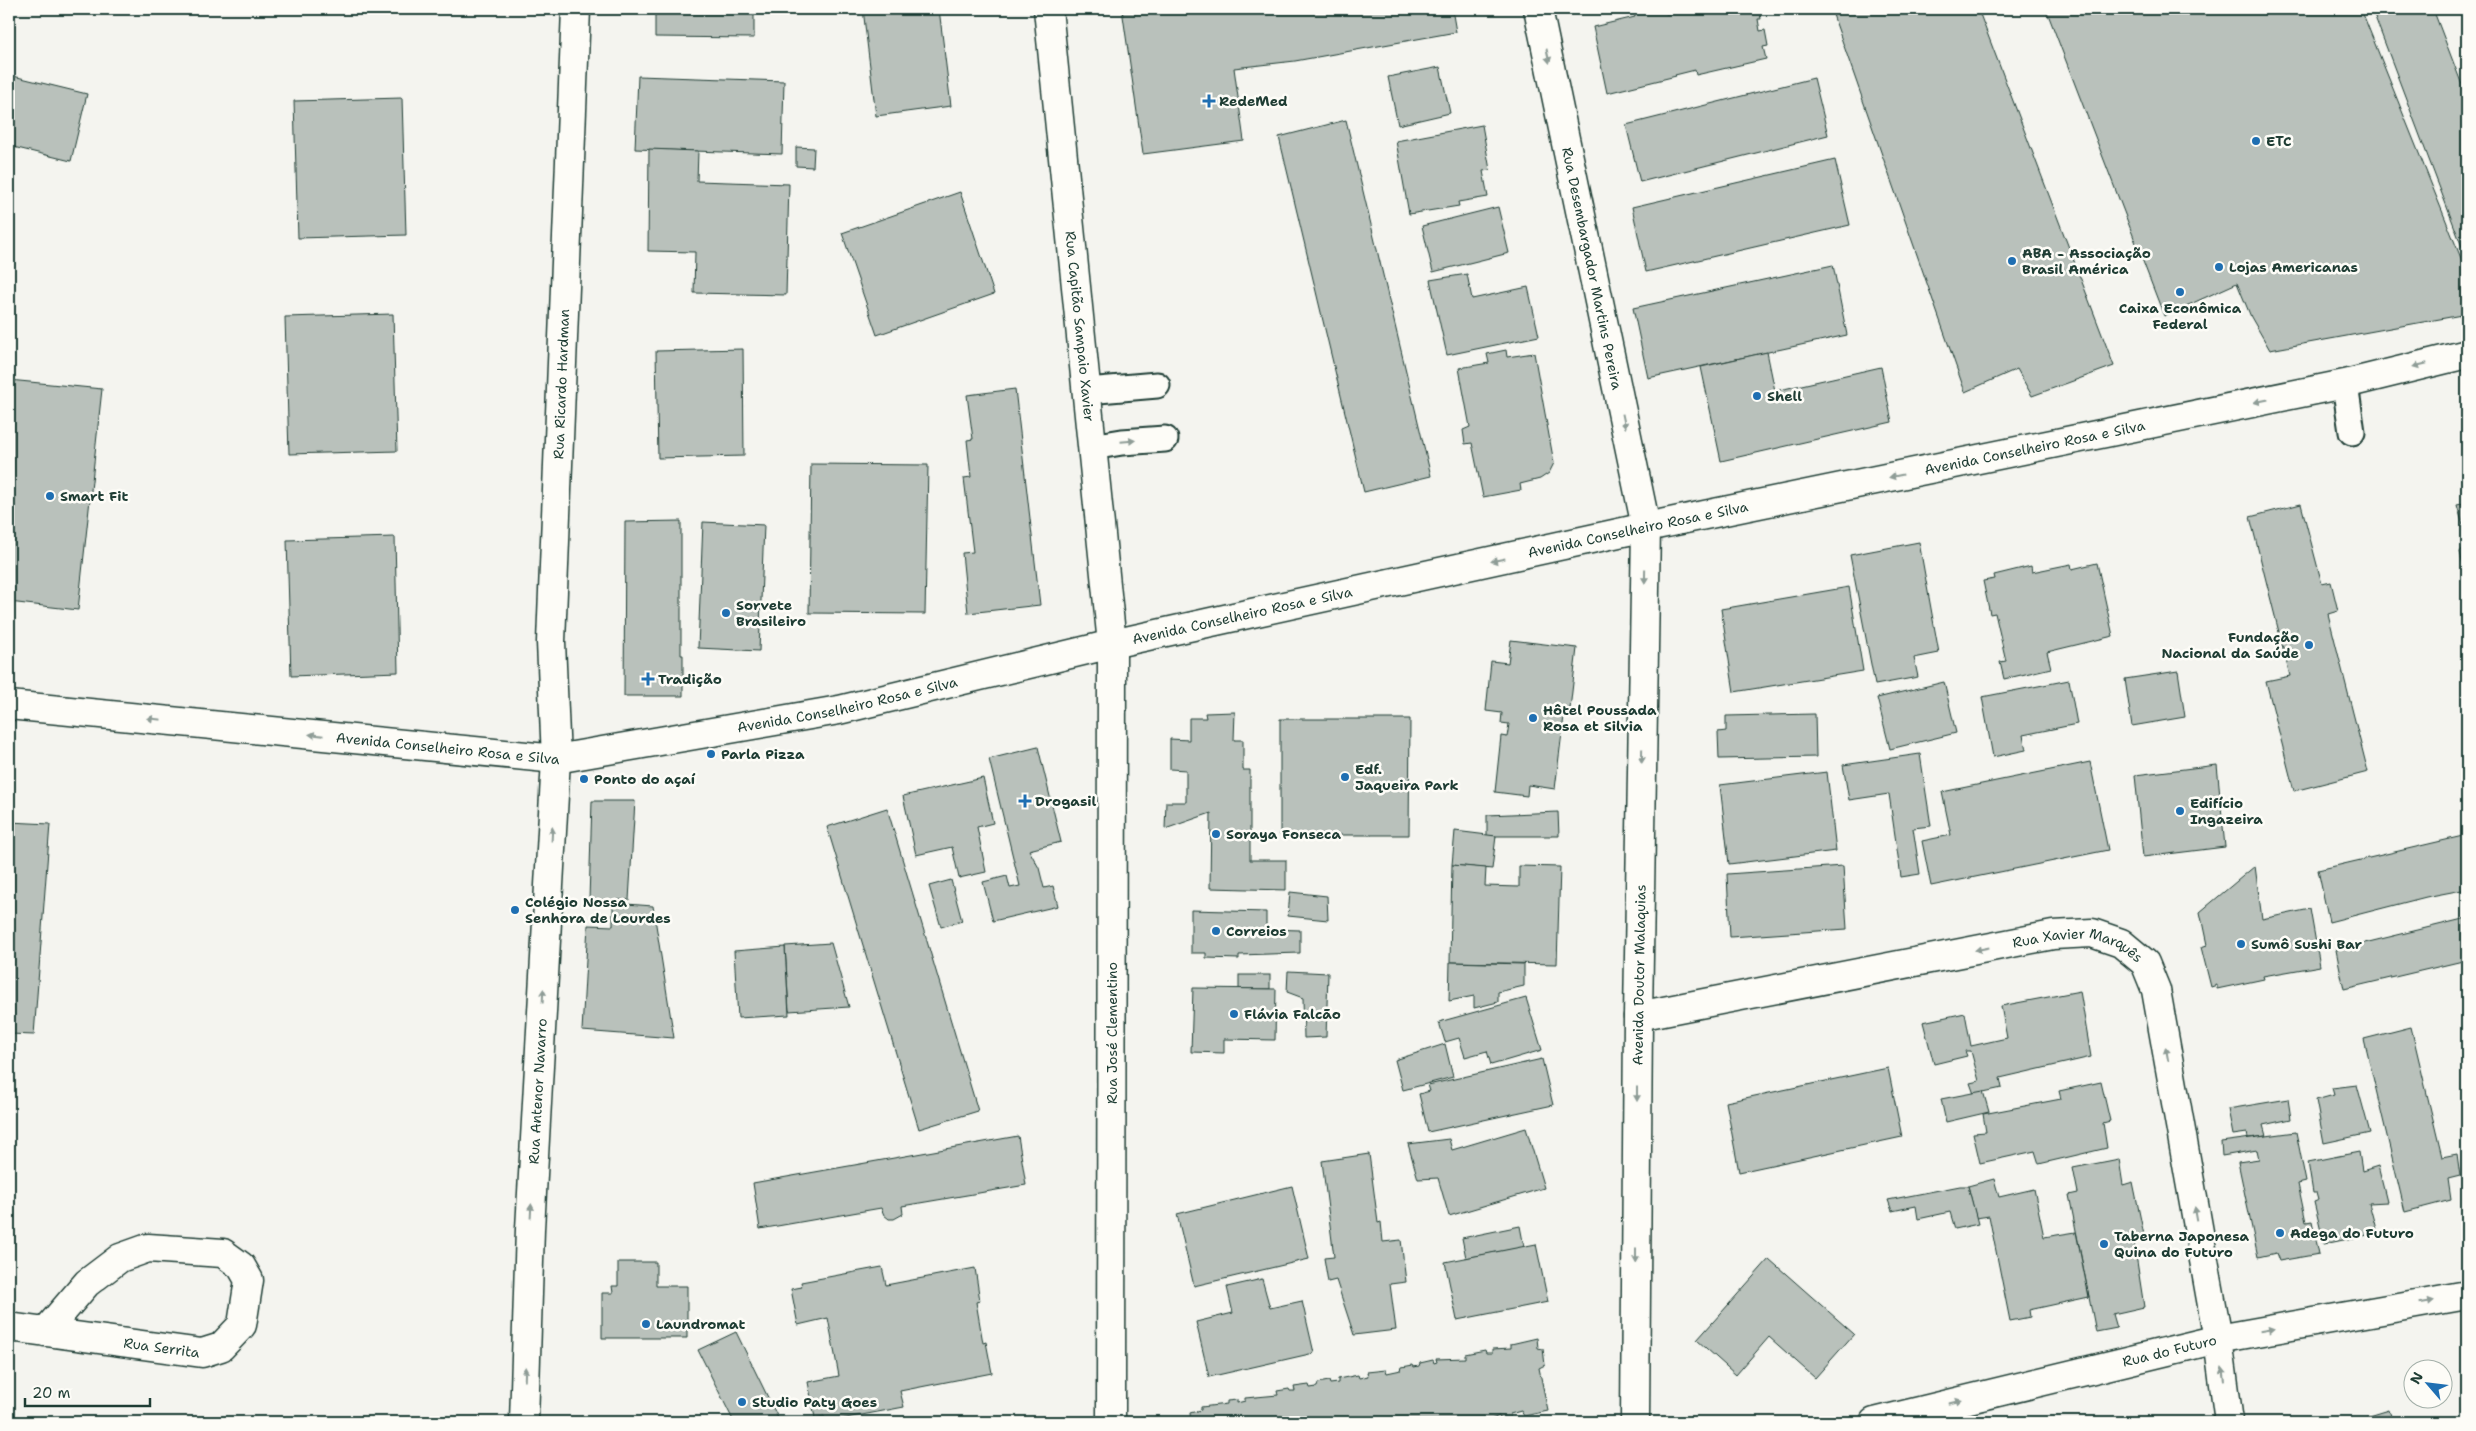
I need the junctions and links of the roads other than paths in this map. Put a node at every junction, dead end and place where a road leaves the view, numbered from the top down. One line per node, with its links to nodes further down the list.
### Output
1 (576, 9): 14 (street, Rua Ricardo Hardman)
2 (1048, 9): 7 (street, Rua Capitão Sampaio Xavier)
3 (1538, 9): 11 (street, Rua Desembargador Martins Pereira, one-way to 11)
4 (2467, 354): 5 (street, Avenida Conselheiro Rosa e Silva, one-way to 5)
5 (2345, 384): 8 (lane); 11 (street, Avenida Conselheiro Rosa e Silva, one-way to 11)
6 (1157, 386): 7 (lane)
7 (1087, 391): 10 (street, Rua Capitão Sampaio Xavier)
8 (2352, 432)
9 (1165, 439): 10 (lane, one-way to 9)
10 (1092, 447): 12 (street, Rua Capitão Sampaio Xavier)
11 (1646, 527): 12 (street, Avenida Conselheiro Rosa e Silva, one-way to 12); 15 (street, Avenida Doutor Malaquias, one-way to 15)
12 (1112, 644): 14 (street, Avenida Conselheiro Rosa e Silva); 21 (street, Rua José Clementino)
13 (9, 705): 14 (street, Avenida Conselheiro Rosa e Silva, one-way to 13)
14 (556, 760): 20 (street, Rua Antenor Navarro, one-way to 14)
15 (1638, 1016): 19 (street, Rua Xavier Marquês, one-way to 15); 22 (street, Avenida Doutor Malaquias, one-way to 22)
16 (2467, 1295): 19 (street, Rua do Futuro, one-way to 16)
17 (9, 1327): 18 (street, Rua Serrita)
18 (45, 1332): 18 (street, Rua Serrita)
19 (2218, 1338): 23 (street, Rua do Futuro, one-way to 19); 24 (street, Rua Xavier Marquês, one-way to 19)
20 (524, 1422)
21 (1111, 1422)
22 (1635, 1422)
23 (1874, 1422)
24 (2230, 1422)

